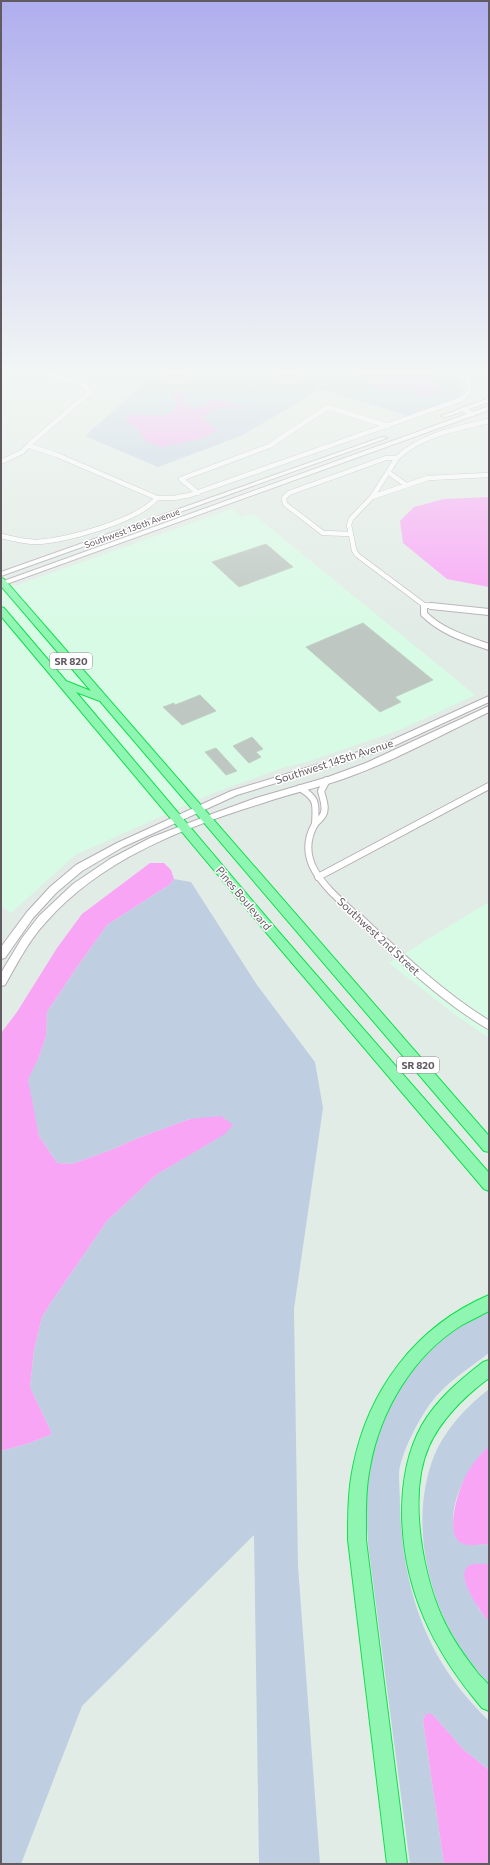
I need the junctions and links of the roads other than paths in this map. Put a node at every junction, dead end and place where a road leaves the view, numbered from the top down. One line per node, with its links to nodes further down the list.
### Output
1 (13, 458): 9 (street)
2 (64, 458): 15 (street)
3 (237, 458): 13 (street)
4 (297, 458): 13 (street)
5 (330, 458): 18 (street, Southwest 136th Avenue)
6 (348, 458): 18 (street, Southwest 136th Avenue)
7 (386, 458): 16 (street)
8 (397, 458): 10 (street)
9 (1, 462)
10 (388, 472): 12 (street); 14 (street)
11 (489, 475): 12 (street)
12 (406, 485): 14 (street)
13 (198, 493): 15 (street)
14 (372, 496): 16 (street)
15 (157, 498): 17 (street)
16 (351, 534): 19 (street)
17 (1, 536)
18 (1, 581): 24 (highway, SR 820)
19 (424, 605): 21 (street); 22 (street)
20 (1, 610): 23 (highway, Pines Boulevard / SR 820)
21 (489, 612)
22 (489, 647)
23 (62, 682): 24 (highway); 26 (highway, Pines Boulevard / SR 820)
24 (103, 698): 28 (highway, SR 820)
25 (489, 699): 29 (street, Southwest 145th Avenue)
26 (81, 704): 28 (highway); 34 (highway, Pines Boulevard / SR 820)
27 (489, 709): 30 (street, Southwest 145th Avenue)
28 (115, 712): 33 (highway, SR 820)
29 (301, 774): 30 (street); 33 (street, Southwest 145th Avenue)
30 (323, 781): 32 (street, Southwest 145th Avenue); 36 (street, Southwest 2nd Street)
31 (489, 786): 38 (street)
32 (300, 788): 35 (street, Southwest 145th Avenue); 36 (street, Southwest 2nd Street)
33 (199, 808): 34 (street, Southwest 145th Avenue); 35 (highway, SR 820)
34 (178, 818): 37 (highway, Pines Boulevard / SR 820); 39 (street, Southwest 145th Avenue)
35 (208, 819): 37 (street, Southwest 145th Avenue); 42 (highway, SR 820)
36 (315, 824): 38 (street, Southwest 2nd Street)
37 (185, 828): 40 (street, Southwest 145th Avenue); 43 (highway, Pines Boulevard / SR 820)
38 (318, 876): 41 (street, Southwest 2nd Street)
39 (1, 955)
40 (1, 982)
41 (489, 1025)
42 (489, 1146)
43 (489, 1184)
44 (489, 1304): 47 (highway)
45 (489, 1368): 46 (highway)
46 (489, 1701)
47 (397, 1864)

